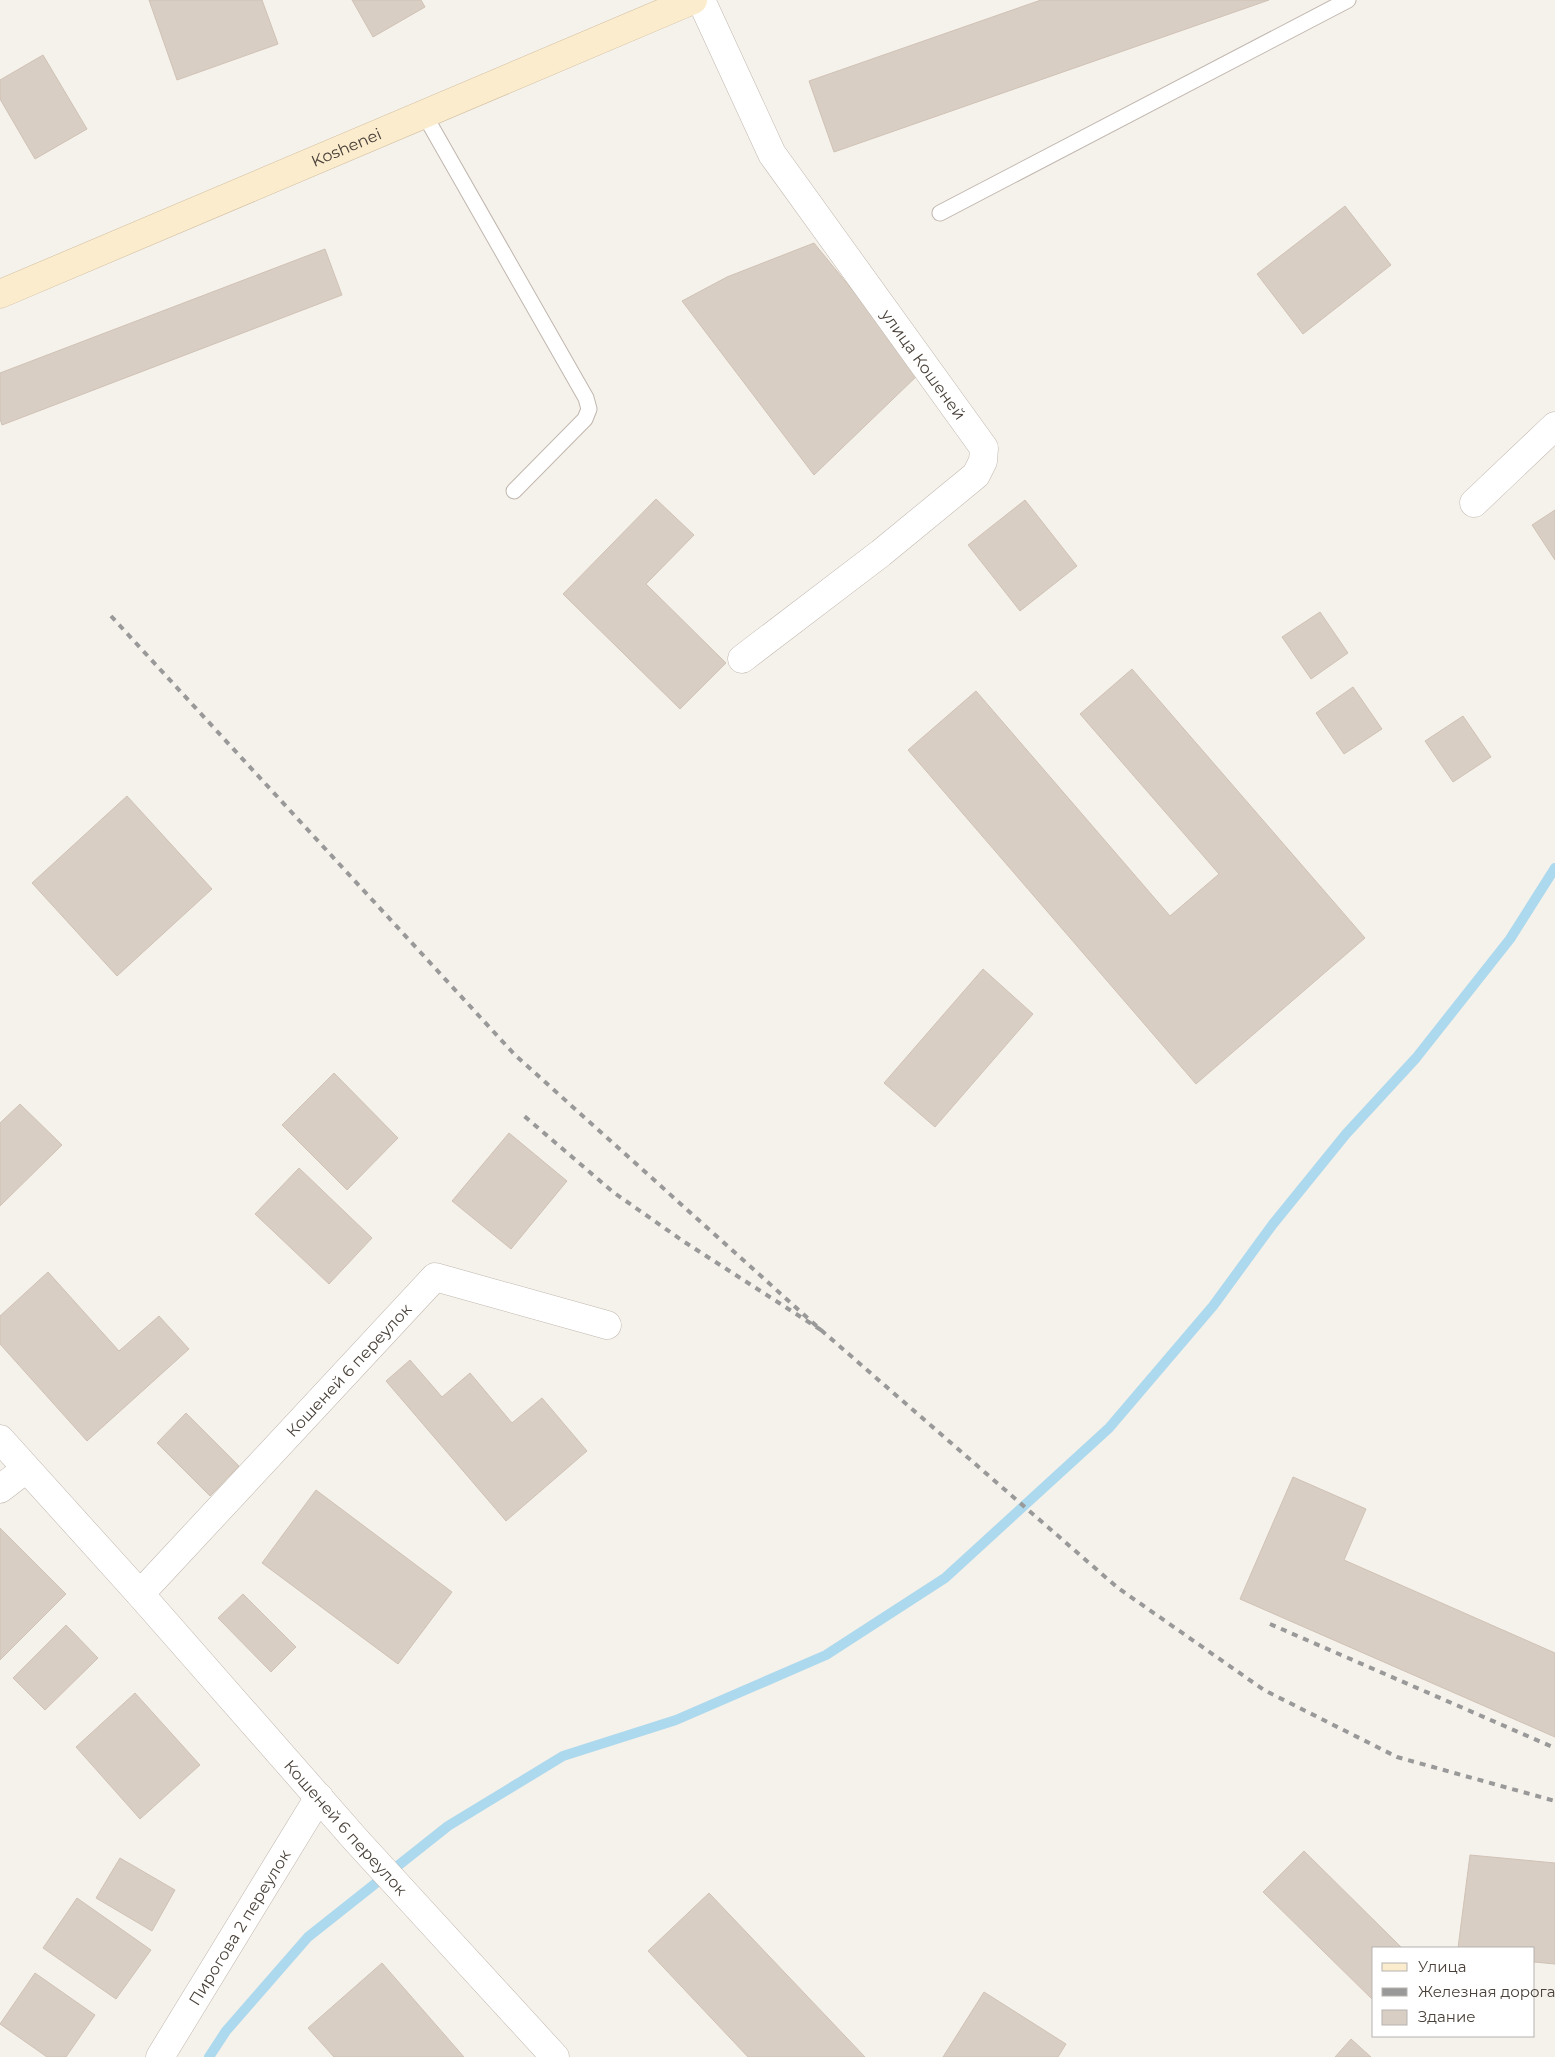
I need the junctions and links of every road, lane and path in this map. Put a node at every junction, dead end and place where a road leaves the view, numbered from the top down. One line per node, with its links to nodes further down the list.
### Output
1 (693, 0): 4 (main road, Koshenei)
2 (701, 0): 10 (street, улица Кошеней)
3 (1348, 0): 5 (lane)
4 (424, 114): 6 (main road, Koshenei); 8 (lane)
5 (940, 214)
6 (0, 294)
7 (1555, 426): 9 (street)
8 (514, 491)
9 (1474, 503)
10 (742, 659)
11 (607, 1324): 15 (street, Кошеней 6 переулок)
12 (0, 1439): 13 (street, Кошеней 6 переулок)
13 (26, 1469): 14 (street); 15 (street, Кошеней 6 переулок)
14 (0, 1489)
15 (140, 1594): 16 (street, Кошеней 6 переулок)
16 (319, 1797): 17 (street, Пирогова 2 переулок); 18 (street, Кошеней 6 переулок)
17 (160, 2057)
18 (555, 2057)

